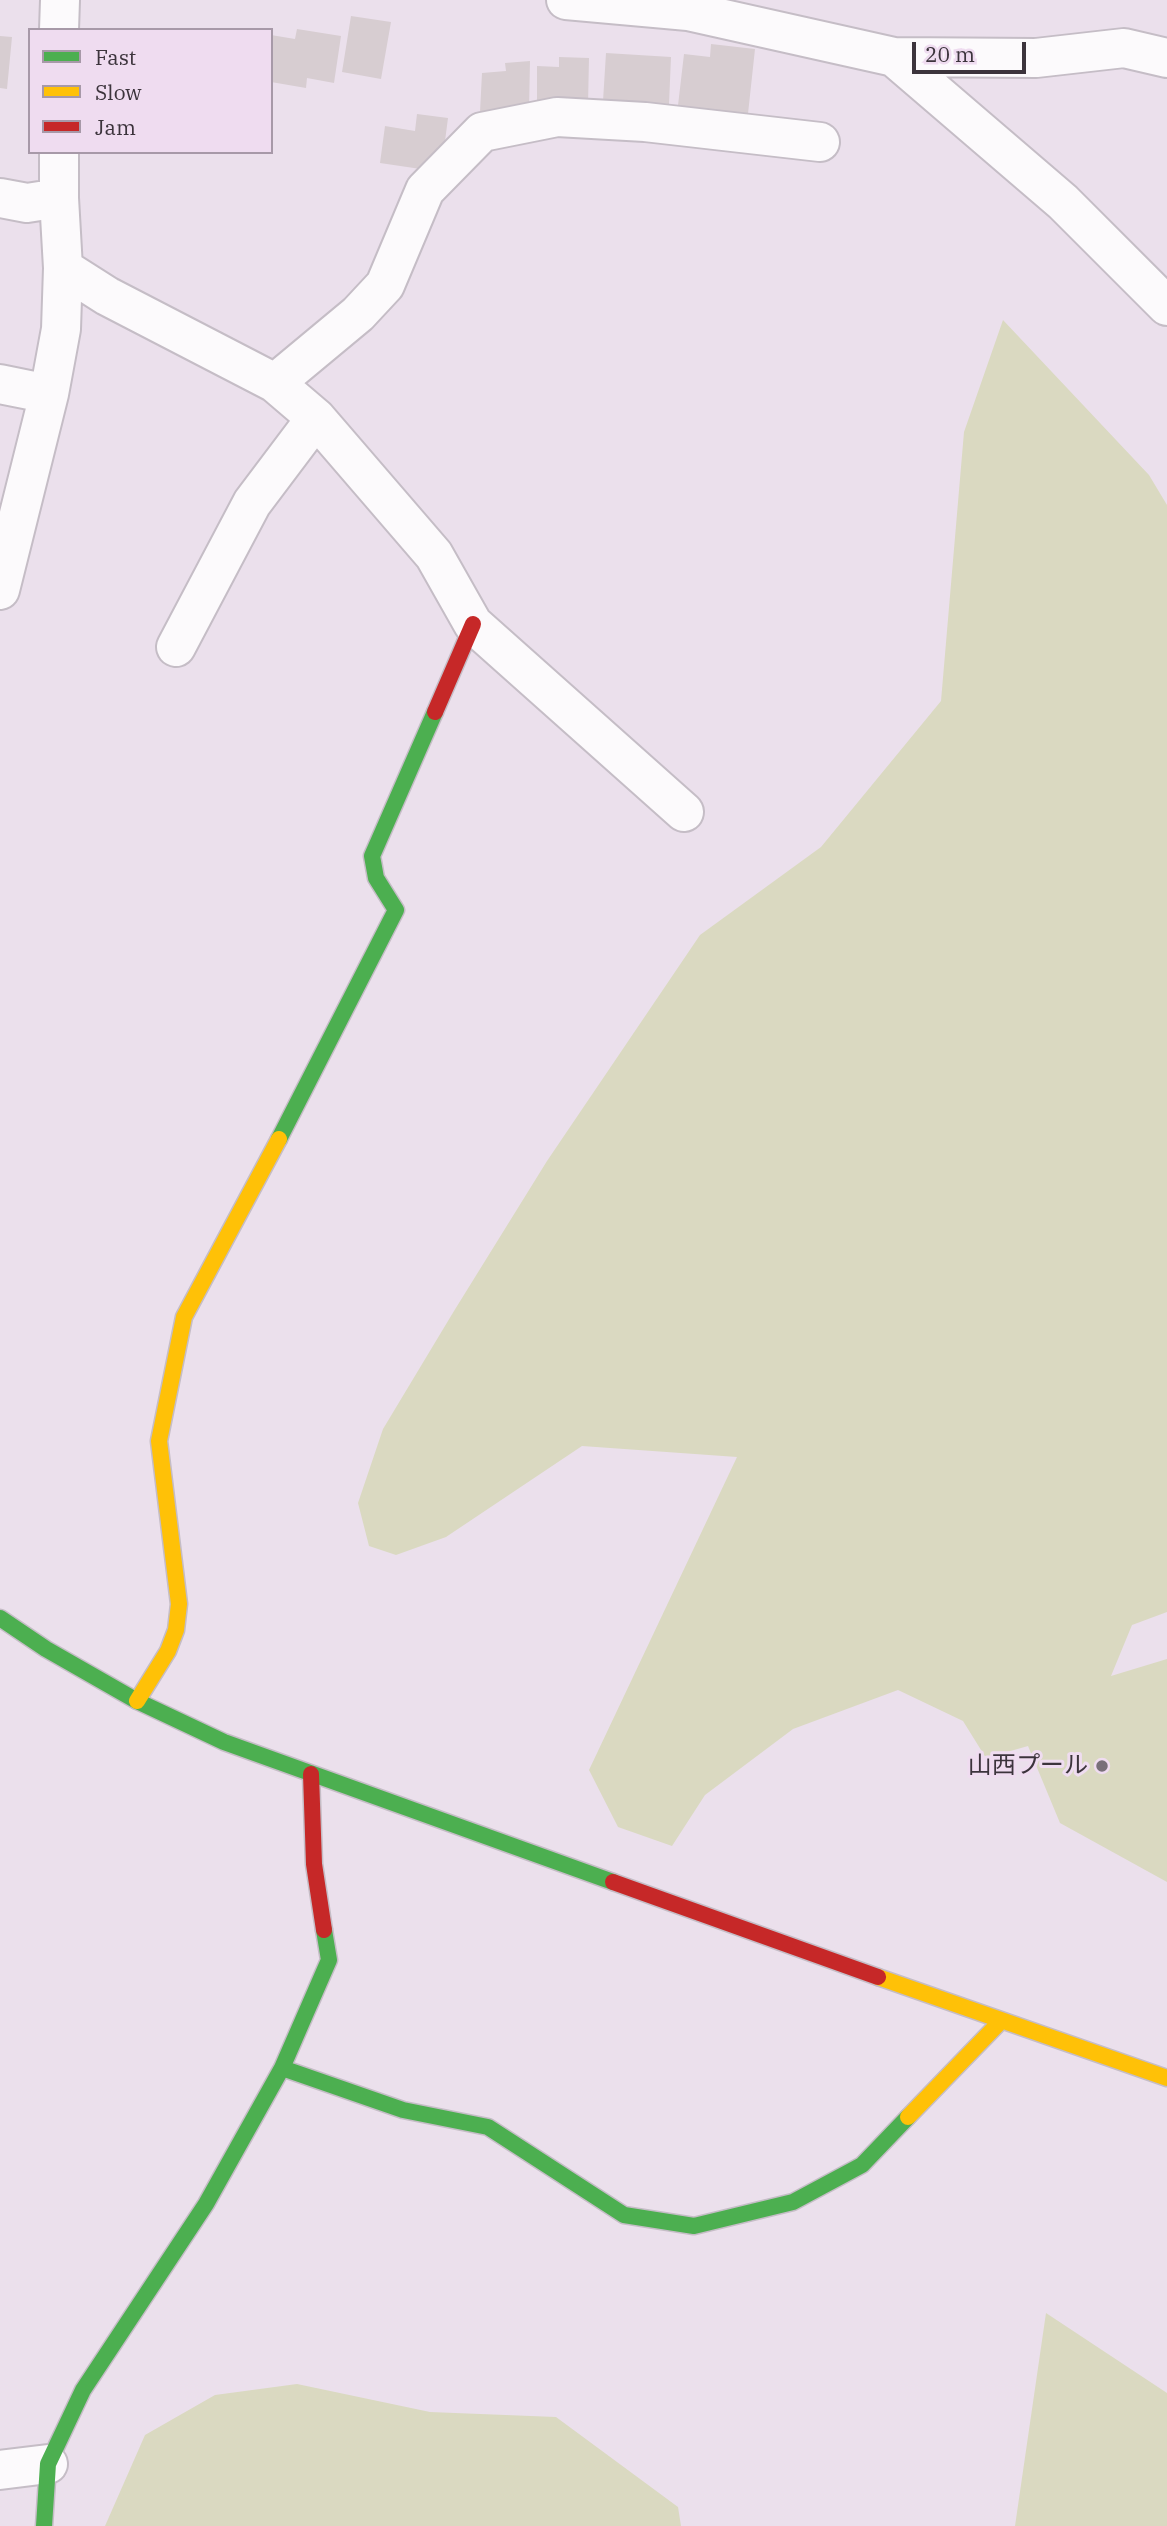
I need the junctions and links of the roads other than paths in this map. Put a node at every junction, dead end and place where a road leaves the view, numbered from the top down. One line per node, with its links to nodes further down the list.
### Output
1 (60, 0): 3 (street)
2 (566, 0): 4 (street)
3 (60, 28)
4 (894, 57): 5 (street); 11 (street)
5 (1167, 58)
6 (820, 142): 12 (street)
7 (59, 154): 9 (street)
8 (0, 198): 9 (street)
9 (59, 198): 10 (street)
10 (64, 268): 12 (street); 14 (street)
11 (1167, 306)
12 (275, 383): 15 (street)
13 (0, 384): 14 (street)
14 (49, 394): 16 (street)
15 (316, 418): 17 (street); 18 (street)
16 (0, 590)
17 (473, 624): 19 (street); 21 (street)
18 (176, 647)
19 (684, 812)
20 (0, 1618): 21 (street)
21 (138, 1701): 22 (street)
22 (311, 1774): 23 (street); 24 (street)
23 (1001, 2021): 24 (street); 25 (street)
24 (282, 2068): 26 (street)
25 (1167, 2078)
26 (48, 2464): 27 (street); 28 (street)
27 (0, 2470)
28 (44, 2526)

